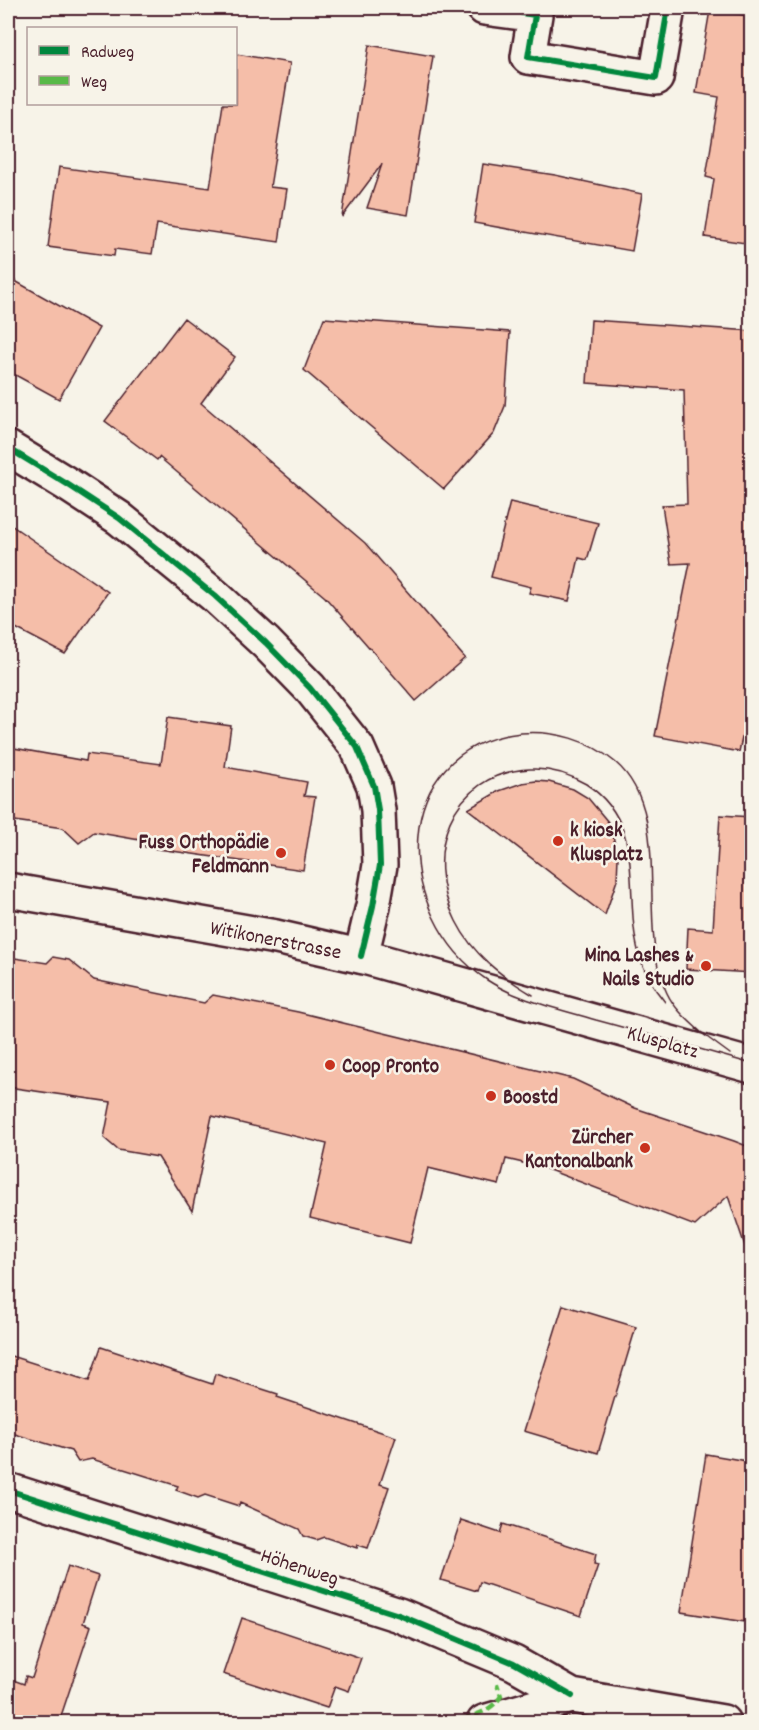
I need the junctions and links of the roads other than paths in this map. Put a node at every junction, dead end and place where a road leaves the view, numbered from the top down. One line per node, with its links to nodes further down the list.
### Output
1 (484, 8): 3 (street)
2 (668, 8): 3 (street)
3 (522, 10)
4 (8, 448): 6 (street)
5 (8, 890): 6 (street, Witikonerstrasse)
6 (361, 956): 7 (street, Witikonerstrasse)
7 (575, 1016): 8 (street, Klusplatz)
8 (752, 1066)
9 (8, 1490): 10 (street, Höhenweg)
10 (572, 1696): 11 (street); 12 (street)
11 (484, 1722)
12 (723, 1722)

